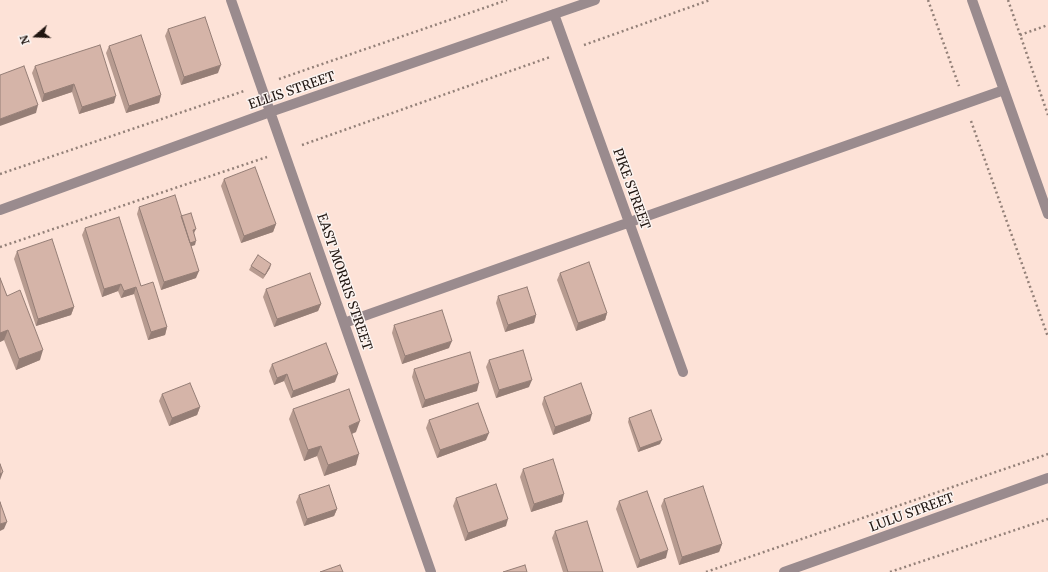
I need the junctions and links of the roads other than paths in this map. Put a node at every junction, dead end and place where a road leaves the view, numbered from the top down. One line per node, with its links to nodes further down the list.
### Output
1 (231, 0): 6 (street, EAST MORRIS STREET)
2 (595, 0): 4 (street, ELLIS STREET)
3 (972, 0): 5 (street)
4 (554, 14): 6 (street, ELLIS STREET); 9 (street, PIKE STREET)
5 (1004, 90): 8 (street); 9 (street)
6 (270, 112): 7 (street, ELLIS STREET); 10 (street, EAST MORRIS STREET)
7 (0, 210)
8 (1048, 214)
9 (629, 222): 10 (street); 11 (street, PIKE STREET)
10 (344, 323): 13 (street, EAST MORRIS STREET)
11 (683, 372)
12 (1048, 478): 14 (street, LULU STREET)
13 (431, 572)
14 (784, 572)

